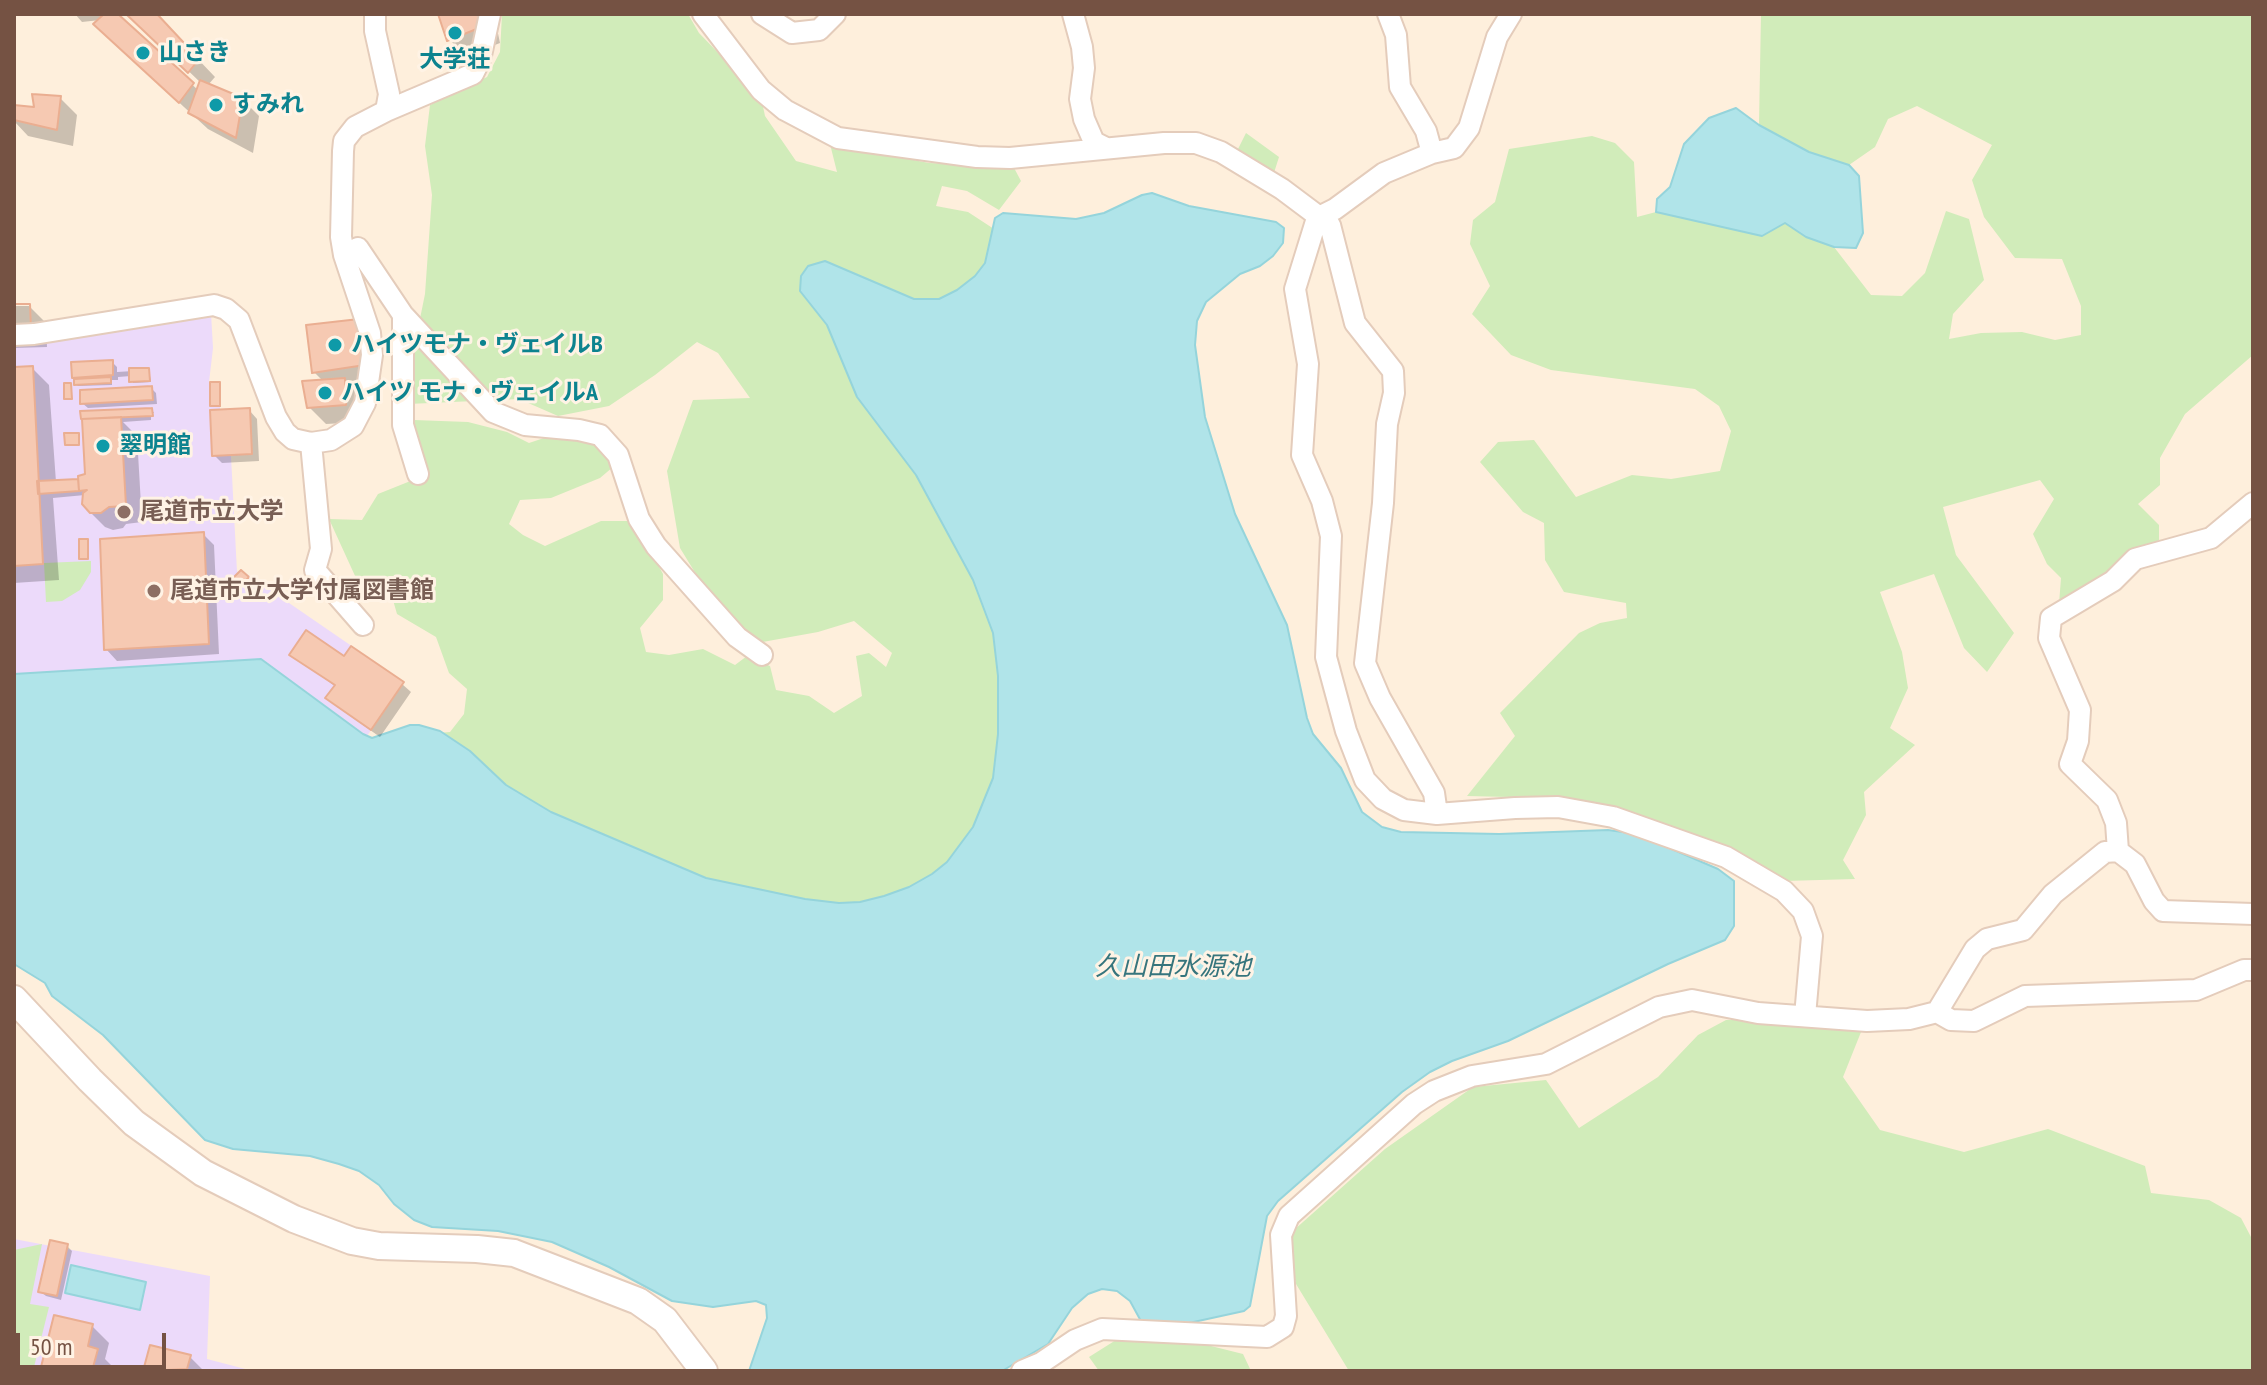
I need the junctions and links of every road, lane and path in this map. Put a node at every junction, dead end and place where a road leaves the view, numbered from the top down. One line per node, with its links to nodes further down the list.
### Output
1 (490, 14): 9 (street)
2 (703, 14): 10 (street)
3 (762, 14): 4 (street)
4 (835, 14)
5 (1073, 14): 10 (street)
6 (1388, 14): 11 (street)
7 (1511, 14): 11 (street)
8 (371, 20): 9 (street)
9 (386, 111): 13 (street)
10 (1106, 148): 12 (street)
11 (1432, 153): 12 (street)
12 (1317, 218): 21 (street); 21 (street)
13 (344, 255): 14 (street); 16 (street)
14 (403, 315): 17 (street); 20 (street)
15 (14, 335): 16 (street)
16 (311, 443): 19 (street)
17 (418, 474)
18 (2253, 503): 22 (street)
19 (363, 625)
20 (762, 655)
21 (1437, 814): 27 (street)
22 (2118, 851): 23 (street); 26 (street)
23 (2253, 914)
24 (2253, 970): 26 (street)
25 (14, 999): 28 (street)
26 (1937, 1012): 27 (street)
27 (1805, 1016): 29 (street)
28 (704, 1371)
29 (1022, 1371)

